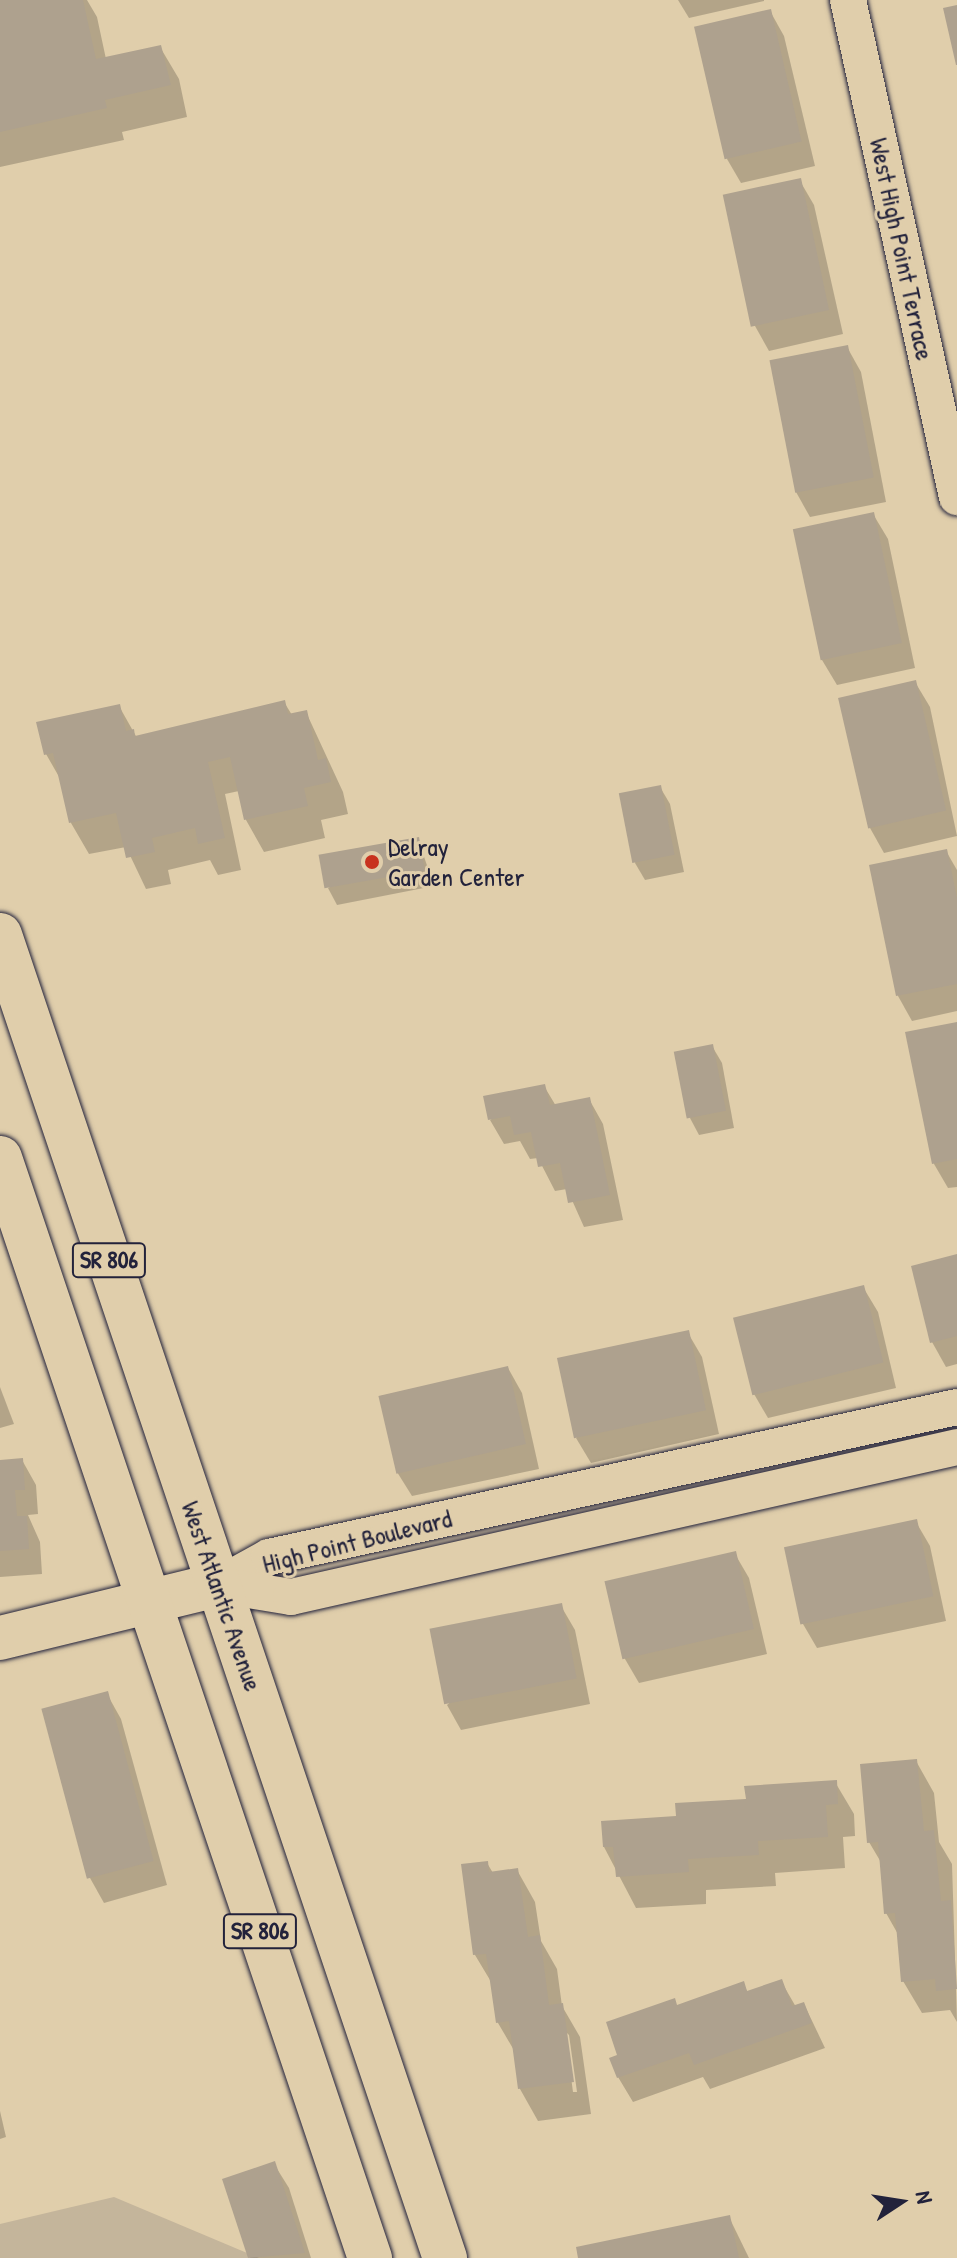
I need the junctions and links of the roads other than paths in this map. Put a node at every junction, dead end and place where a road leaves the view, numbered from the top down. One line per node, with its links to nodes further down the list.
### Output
1 (848, 0): 2 (street, West High Point Terrace)
2 (957, 497)
3 (0, 935): 7 (main road, West Atlantic Avenue / SR 806)
4 (0, 1158): 8 (main road, SR 806)
5 (957, 1407): 7 (street, High Point Boulevard)
6 (957, 1447): 7 (street, High Point Boulevard)
7 (218, 1585): 8 (main road); 11 (main road, West Atlantic Avenue / SR 806)
8 (150, 1603): 9 (main road); 10 (main road, SR 806)
9 (0, 1638)
10 (370, 2258)
11 (445, 2258)

